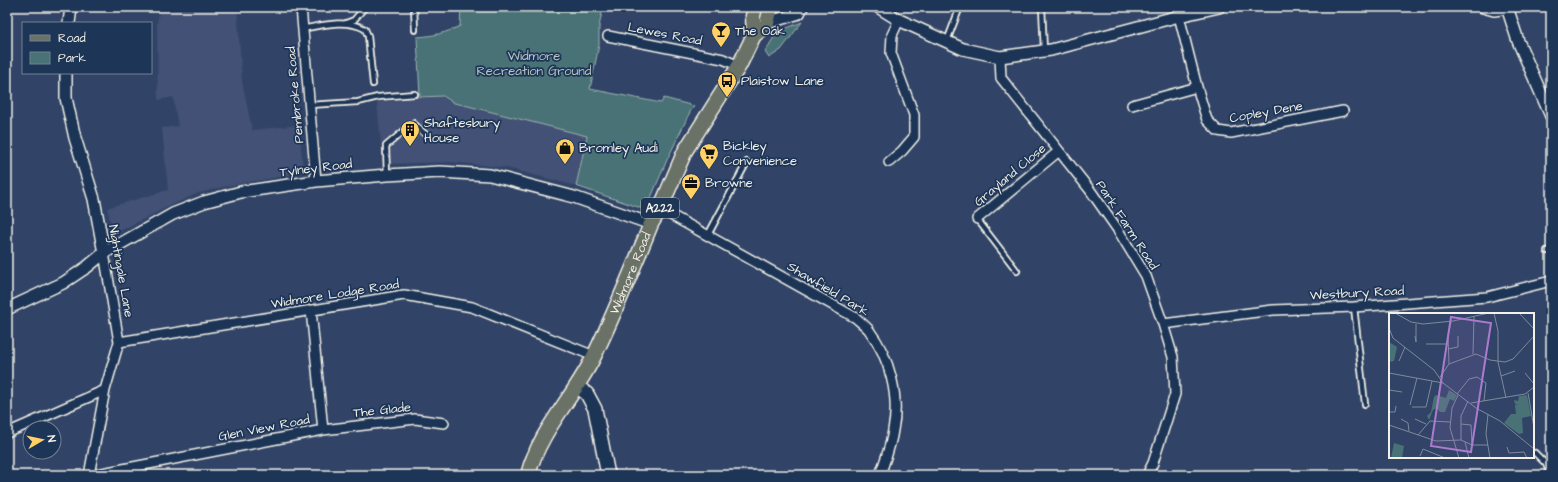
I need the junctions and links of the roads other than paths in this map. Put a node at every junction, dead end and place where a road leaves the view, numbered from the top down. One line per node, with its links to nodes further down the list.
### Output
1 (71, 7): 16 (street)
2 (301, 7): 19 (street, Pembroke Road)
3 (365, 7): 18 (lane)
4 (414, 7): 20 (lane)
5 (755, 7): 21 (main road, Widmore Road / A222)
6 (771, 7): 17 (main road)
7 (802, 7): 17 (street)
8 (878, 7): 15 (street)
9 (960, 7): 23 (lane)
10 (1042, 7): 24 (lane)
11 (1219, 7): 14 (street)
12 (1484, 7): 13 (street)
13 (1507, 7): 34 (street)
14 (1179, 16): 24 (street); 29 (street, Copley Dene)
15 (899, 20): 23 (street); 38 (street)
16 (69, 22)
17 (767, 23): 21 (main road, Widmore Road / A222)
18 (345, 24): 19 (lane); 28 (lane)
19 (302, 29): 31 (street, Pembroke Road)
20 (415, 30)
21 (754, 35): 26 (main road, Widmore Road / A222)
22 (608, 36): 26 (street, Lewes Road)
23 (947, 42): 25 (street)
24 (1044, 50): 25 (street)
25 (1000, 57): 36 (street, Park Farm Road)
26 (739, 66): 41 (main road, Widmore Road / A222)
27 (66, 74): 45 (street, Nightingale Lane)
28 (373, 84)
29 (1197, 87): 32 (street); 33 (street, Copley Dene)
30 (415, 94): 31 (lane)
31 (310, 105): 40 (street, Pembroke Road)
32 (1132, 105)
33 (1343, 111)
34 (1551, 116)
35 (425, 134): 39 (lane)
36 (1059, 152): 42 (street, Grayland Close); 51 (street, Park Farm Road)
37 (747, 162): 44 (lane)
38 (889, 162)
39 (387, 175): 40 (street, Tylney Road); 43 (street, Tylney Road)
40 (316, 181): 45 (street, Tylney Road)
41 (660, 209): 43 (main road, Widmore Road / A222); 44 (street, Shawfield Park)
42 (977, 219): 46 (lane)
43 (651, 224): 53 (main road, Widmore Road / A222)
44 (708, 235): 65 (street, Shawfield Park)
45 (104, 253): 49 (street, Tylney Road); 52 (street, Nightingale Lane)
46 (1016, 271)
47 (1551, 280): 48 (street, Westbury Road)
48 (1354, 307): 51 (street, Westbury Road); 56 (lane)
49 (7, 309)
50 (311, 310): 52 (street, Widmore Lodge Road); 53 (street, Widmore Lodge Road); 58 (street, Glen View Road)
51 (1163, 324): 66 (street, Park Farm Road)
52 (119, 342): 55 (street, Nightingale Lane)
53 (594, 356): 54 (main road, Widmore Road / A222)
54 (577, 386): 63 (main road, A222); 64 (main road)
55 (106, 390): 59 (street); 61 (street, Nightingale Lane)
56 (1365, 404)
57 (444, 423): 58 (street, The Glade)
58 (323, 430): 62 (street, Glen View Road)
59 (7, 433)
60 (1535, 453): 67 (lane)
61 (89, 475)
62 (92, 475)
63 (528, 475)
64 (608, 475)
65 (880, 475)
66 (1147, 475)
67 (1550, 475)

